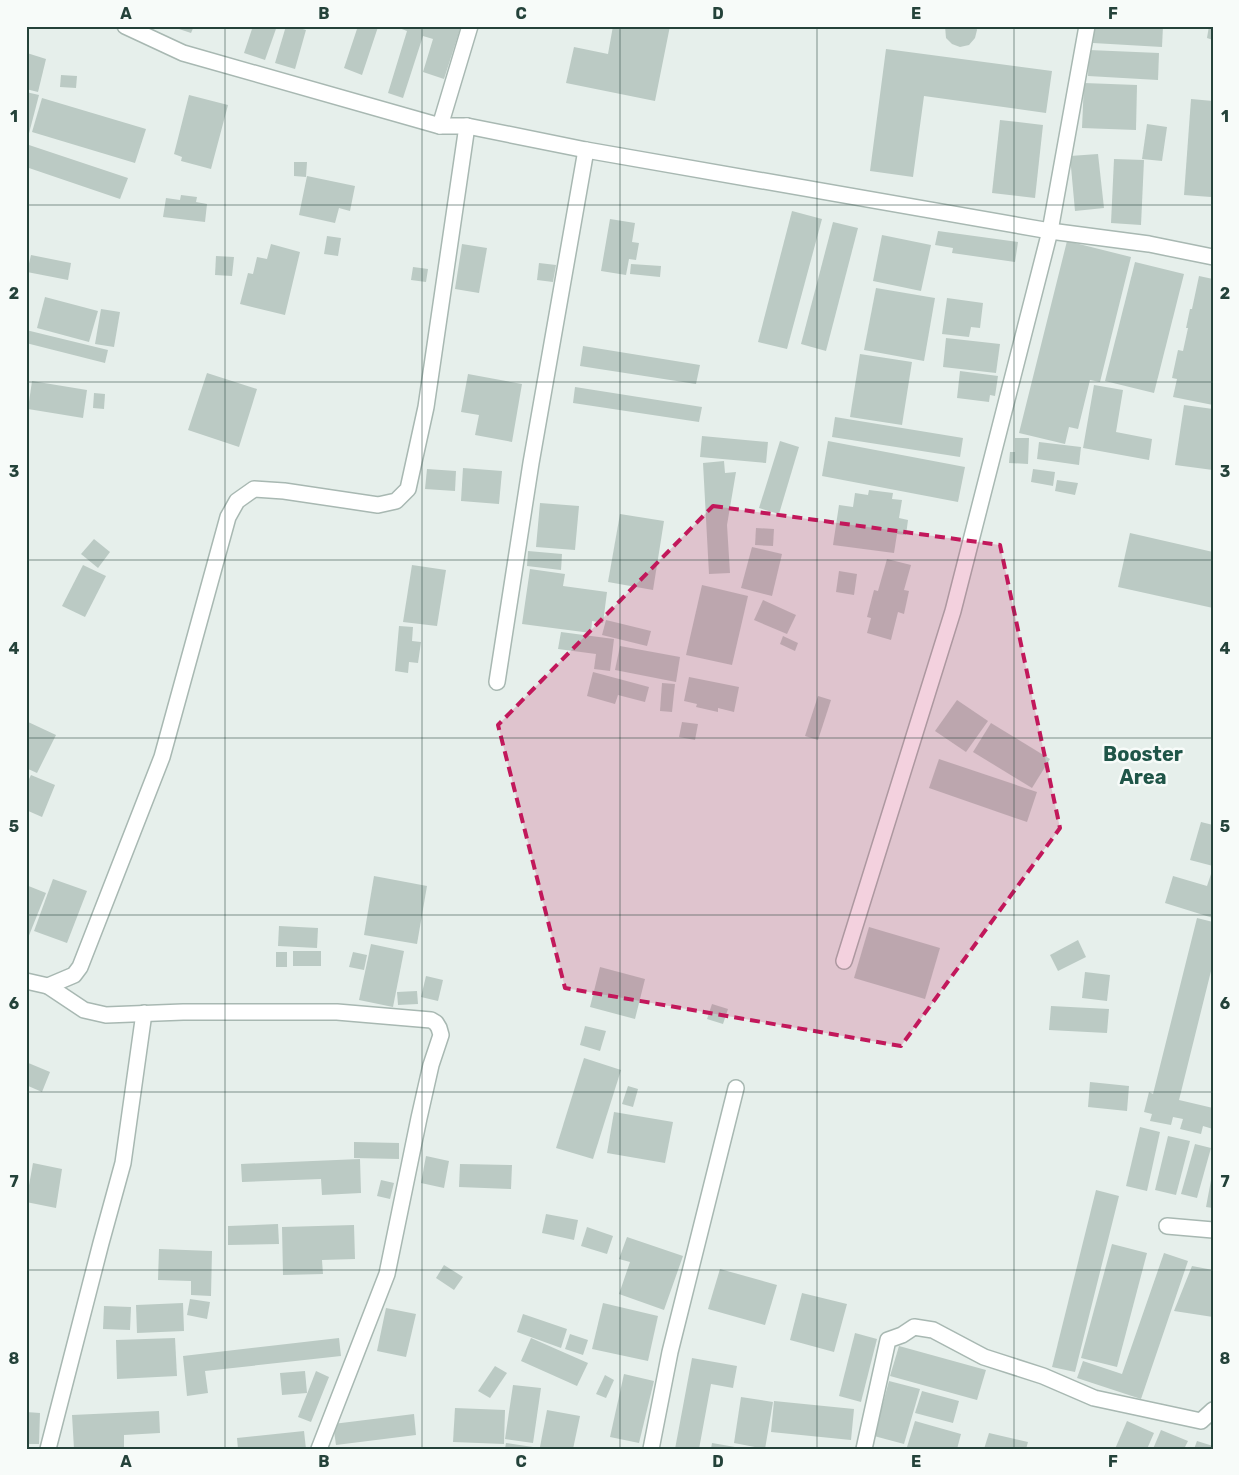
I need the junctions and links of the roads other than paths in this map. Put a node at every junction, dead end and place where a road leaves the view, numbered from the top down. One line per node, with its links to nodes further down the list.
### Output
1 (125, 26): 4 (street)
2 (470, 26): 4 (street)
3 (1088, 26): 7 (street)
4 (440, 126): 5 (street)
5 (467, 126): 6 (street); 12 (street)
6 (586, 150): 7 (street); 9 (street)
7 (1050, 231): 8 (street); 10 (street)
8 (1213, 256)
9 (497, 682)
10 (844, 961)
11 (26, 981): 12 (street)
12 (48, 986): 13 (street)
13 (144, 1013): 18 (street); 19 (street)
14 (736, 1088): 20 (street)
15 (1167, 1226): 16 (street)
16 (1213, 1230)
17 (1213, 1410): 21 (street)
18 (48, 1449)
19 (319, 1449)
20 (651, 1449)
21 (864, 1449)

